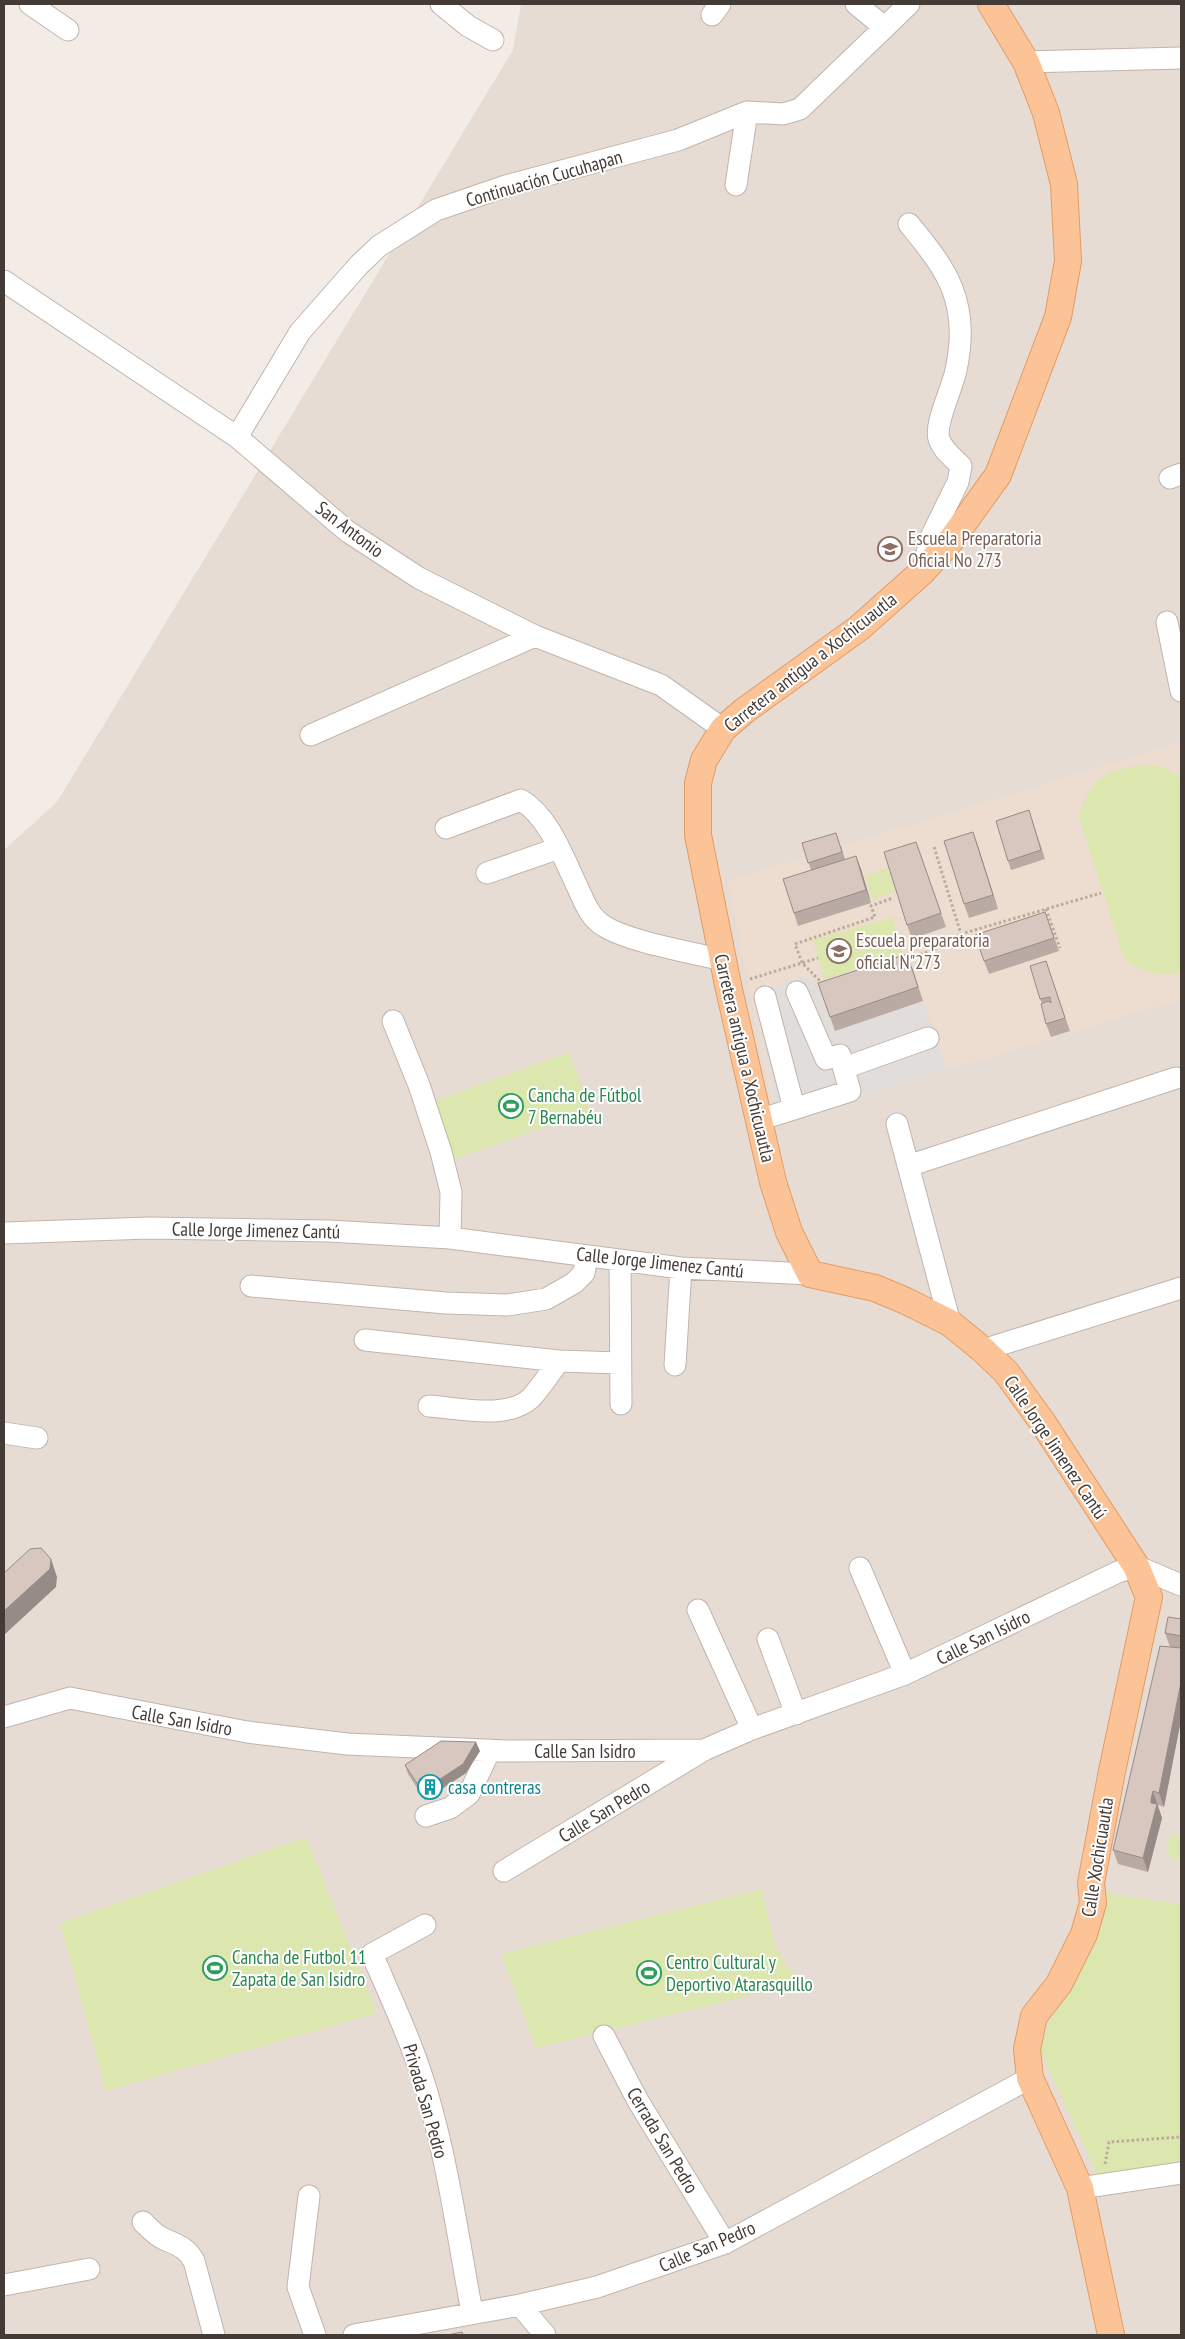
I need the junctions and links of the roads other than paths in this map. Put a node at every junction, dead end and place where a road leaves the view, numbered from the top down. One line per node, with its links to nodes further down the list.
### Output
1 (30, 4): 7 (street)
2 (441, 4): 8 (street)
3 (856, 4): 6 (street)
4 (909, 4): 6 (street, Continuación Cucuhapan)
5 (991, 4): 10 (main road, Carretera antigua a Xochicuautla)
6 (884, 26): 11 (street, Continuación Cucuhapan)
7 (68, 30)
8 (492, 40)
9 (1181, 58): 10 (street)
10 (1026, 62): 16 (main road, Carretera antigua a Xochicuautla)
11 (747, 112): 12 (street); 15 (street, Continuación Cucuhapan)
12 (736, 185)
13 (909, 224): 16 (street)
14 (4, 281): 15 (street, San Antonio)
15 (237, 437): 18 (street, San Antonio)
16 (922, 572): 20 (main road, Carretera antigua a Xochicuautla)
17 (1167, 622): 19 (street)
18 (535, 636): 20 (street, San Antonio); 21 (street)
19 (1181, 691)
20 (723, 729): 25 (main road, Carretera antigua a Xochicuautla)
21 (311, 735)
22 (446, 828): 23 (street)
23 (559, 848): 24 (street); 25 (street)
24 (487, 873)
25 (722, 960): 33 (main road, Carretera antigua a Xochicuautla)
26 (797, 992): 30 (street)
27 (765, 997): 32 (street)
28 (393, 1021): 37 (street)
29 (928, 1038): 30 (street)
30 (844, 1068): 32 (street)
31 (1176, 1078): 35 (street)
32 (794, 1108): 33 (street)
33 (759, 1120): 41 (main road, Carretera antigua a Xochicuautla)
34 (897, 1124): 35 (street)
35 (908, 1166): 44 (street)
36 (4, 1233): 37 (street, Calle Jorge Jimenez Cantú)
37 (450, 1238): 38 (street, Calle Jorge Jimenez Cantú)
38 (587, 1256): 39 (street, Calle Jorge Jimenez Cantú); 42 (street)
39 (620, 1260): 40 (street, Calle Jorge Jimenez Cantú); 48 (street)
40 (681, 1268): 41 (street, Calle Jorge Jimenez Cantú); 49 (street)
41 (810, 1274): 44 (main road, Calle Jorge Jimenez Cantú)
42 (251, 1286)
43 (1181, 1288): 46 (street)
44 (950, 1323): 46 (main road, Calle Jorge Jimenez Cantú)
45 (365, 1340): 47 (street)
46 (983, 1350): 54 (main road, Calle Jorge Jimenez Cantú)
47 (559, 1361): 48 (street); 51 (street)
48 (620, 1363): 50 (street)
49 (675, 1365)
50 (620, 1404)
51 (429, 1406)
52 (4, 1433): 53 (street)
53 (37, 1438)
54 (1136, 1566): 56 (street); 59 (street, Calle San Isidro); 69 (main road, Calle Xochicuautla)
55 (860, 1568): 59 (street)
56 (1181, 1585)
57 (698, 1610): 62 (street)
58 (768, 1639): 60 (street)
59 (905, 1674): 60 (street, Calle San Isidro)
60 (796, 1714): 62 (street, Calle San Isidro)
61 (4, 1717): 63 (street, Calle San Isidro)
62 (752, 1729): 64 (street, Calle San Isidro)
63 (490, 1750): 64 (street, Calle San Isidro); 65 (street)
64 (704, 1750): 66 (street, Calle San Pedro)
65 (426, 1816)
66 (504, 1871)
67 (425, 1925): 78 (street, Privada San Pedro)
68 (604, 2036): 74 (street, Cerrada San Pedro)
69 (1030, 2078): 71 (main road, Calle Xochicuautla); 74 (street, Calle San Pedro)
70 (1181, 2173): 71 (street)
71 (1088, 2187): 83 (main road, Calle Xochicuautla)
72 (309, 2196): 80 (street)
73 (144, 2222): 79 (street)
74 (725, 2243): 77 (street, Calle San Pedro)
75 (90, 2269): 76 (street)
76 (4, 2285)
77 (520, 2305): 78 (street, Calle San Pedro); 82 (street)
78 (472, 2312): 81 (street, Calle San Pedro)
79 (214, 2335)
80 (315, 2335)
81 (354, 2335)
82 (545, 2335)
83 (1111, 2335)

